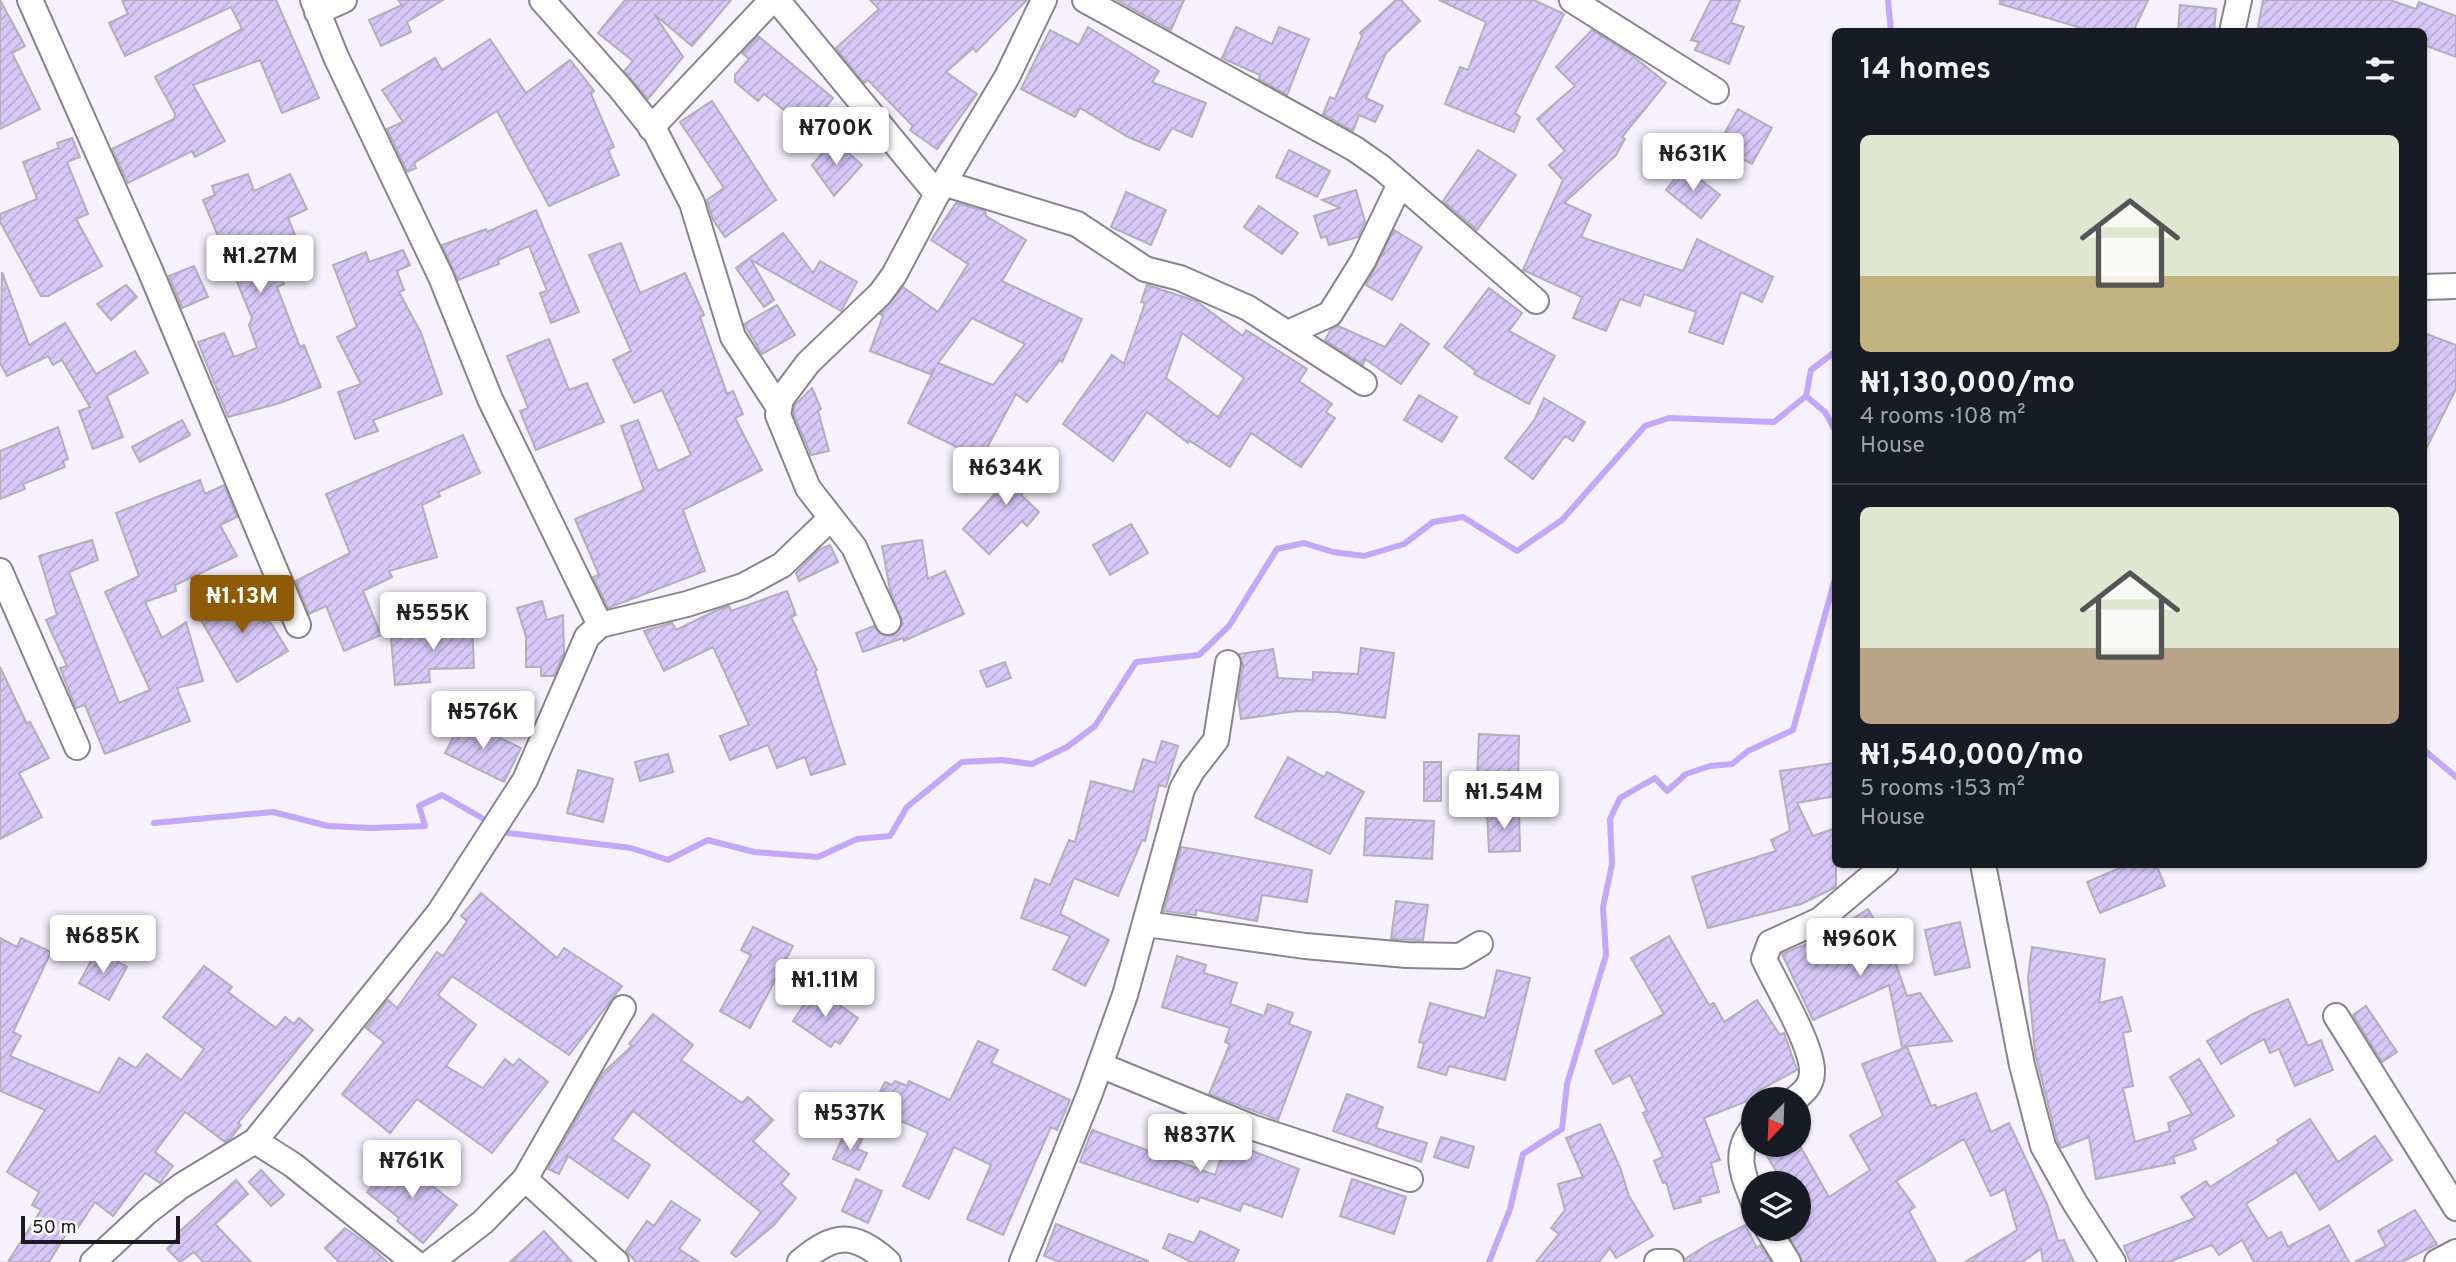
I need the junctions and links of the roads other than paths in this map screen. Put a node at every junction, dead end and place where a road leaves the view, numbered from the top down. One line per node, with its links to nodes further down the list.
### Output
1 (30, 0): 24 (street)
2 (344, 0): 9 (street)
3 (542, 0): 12 (street)
4 (775, 0): 12 (street); 14 (street)
5 (1044, 0): 14 (street)
6 (1084, 0): 13 (street)
7 (2239, 0): 10 (street)
8 (1589, 4): 11 (street)
9 (315, 6): 25 (street)
10 (2233, 28)
11 (1716, 91)
12 (652, 128): 20 (street)
13 (1400, 184): 17 (street); 18 (street)
14 (940, 188): 18 (street); 20 (street)
15 (2456, 286): 16 (street)
16 (2427, 287)
17 (1536, 301)
18 (1288, 333): 19 (street)
19 (1364, 383)
20 (778, 406): 21 (street)
21 (831, 519): 23 (street); 25 (street)
22 (0, 571): 27 (street)
23 (888, 622)
24 (298, 625)
25 (600, 625): 36 (street)
26 (1228, 663): 30 (street)
27 (77, 747)
28 (1880, 868): 35 (street)
29 (1984, 868): 54 (street)
30 (1146, 924): 31 (street); 34 (street)
31 (1480, 944)
32 (622, 1009): 39 (street)
33 (2336, 1017): 41 (street)
34 (1100, 1065): 40 (street); 50 (street)
35 (1806, 1087)
36 (254, 1141): 44 (street); 45 (street)
37 (1741, 1146): 38 (street)
38 (1742, 1171)
39 (525, 1179): 46 (street); 47 (street)
40 (1410, 1179)
41 (2456, 1208)
42 (1775, 1241): 53 (street)
43 (2456, 1252): 55 (street)
44 (93, 1262)
45 (414, 1262)
46 (431, 1262)
47 (616, 1262)
48 (800, 1262): 49 (street)
49 (888, 1262)
50 (1022, 1262)
51 (1657, 1262): 52 (street)
52 (1671, 1262)
53 (1788, 1262)
54 (2113, 1262)
55 (2437, 1262)

